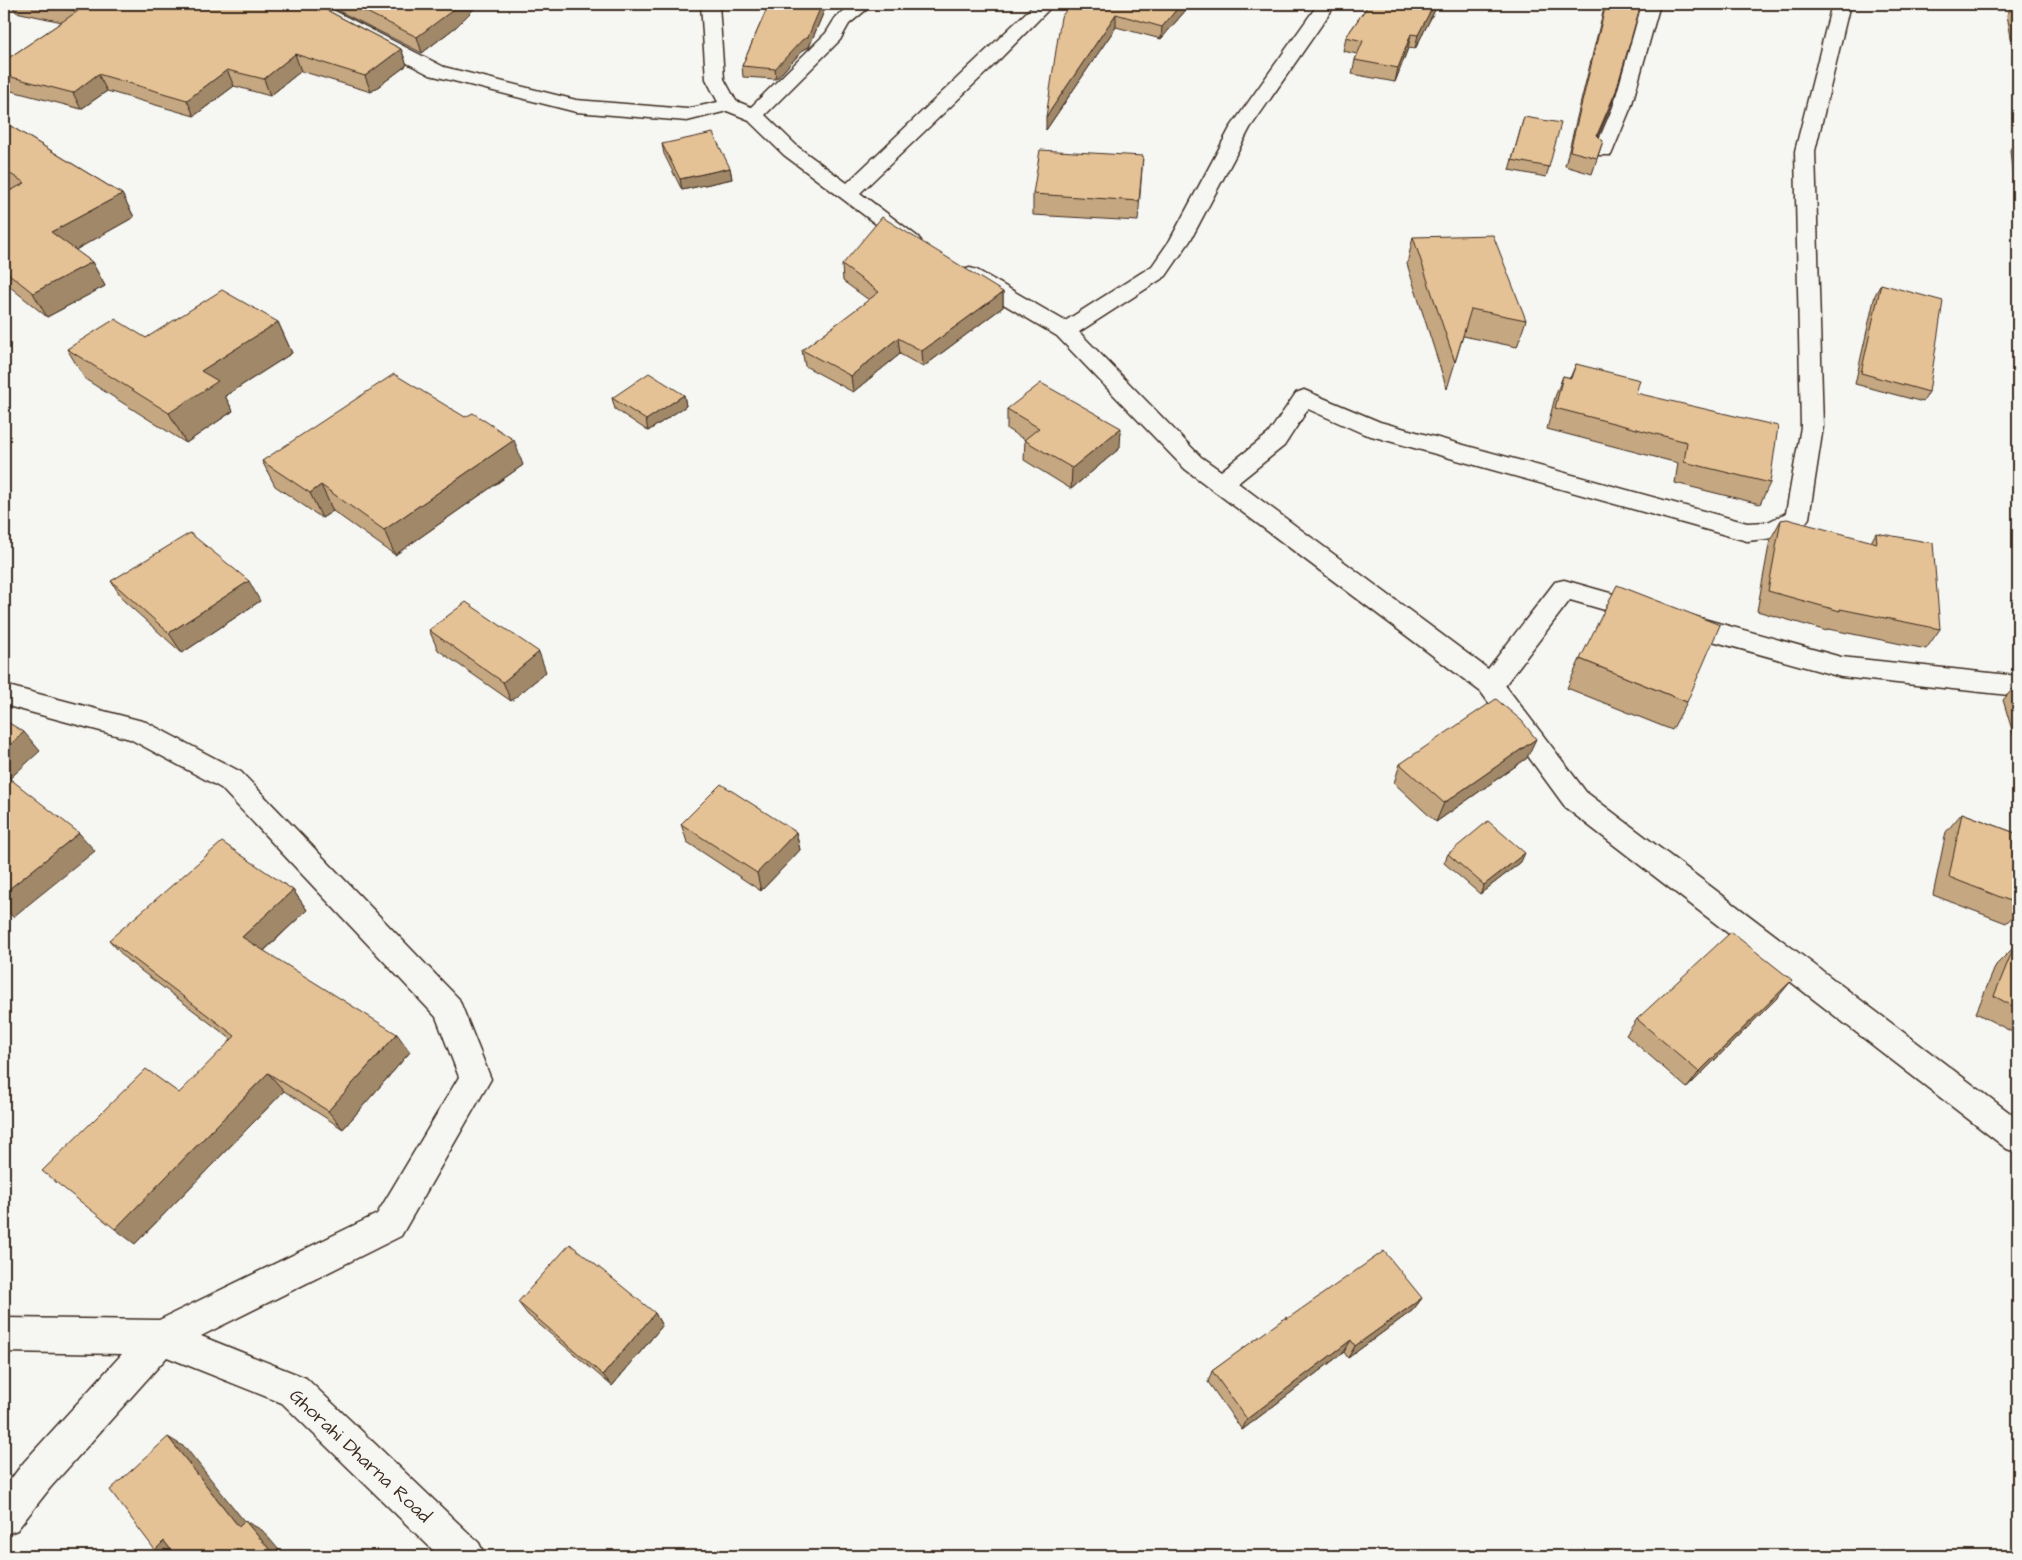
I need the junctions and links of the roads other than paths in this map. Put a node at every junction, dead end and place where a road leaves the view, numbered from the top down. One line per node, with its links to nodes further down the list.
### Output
1 (308, 4): 8 (street)
2 (710, 4): 8 (street)
3 (864, 4): 9 (street)
4 (1045, 4): 11 (street)
5 (1327, 4): 14 (street)
6 (1651, 4): 10 (street)
7 (1840, 4): 15 (street)
8 (729, 105): 9 (street)
9 (754, 115): 11 (street)
10 (1604, 152)
11 (848, 193): 12 (street)
12 (928, 251)
13 (954, 266): 14 (street)
14 (1065, 331): 15 (street)
15 (1222, 482): 16 (street)
16 (1490, 685): 17 (street); 19 (street)
17 (2018, 686)
18 (4, 695): 21 (street)
19 (2018, 1138)
20 (4, 1336): 21 (street)
21 (161, 1337): 22 (street); 23 (street, Ghorahi Dharna Road)
22 (4, 1516)
23 (466, 1556)

